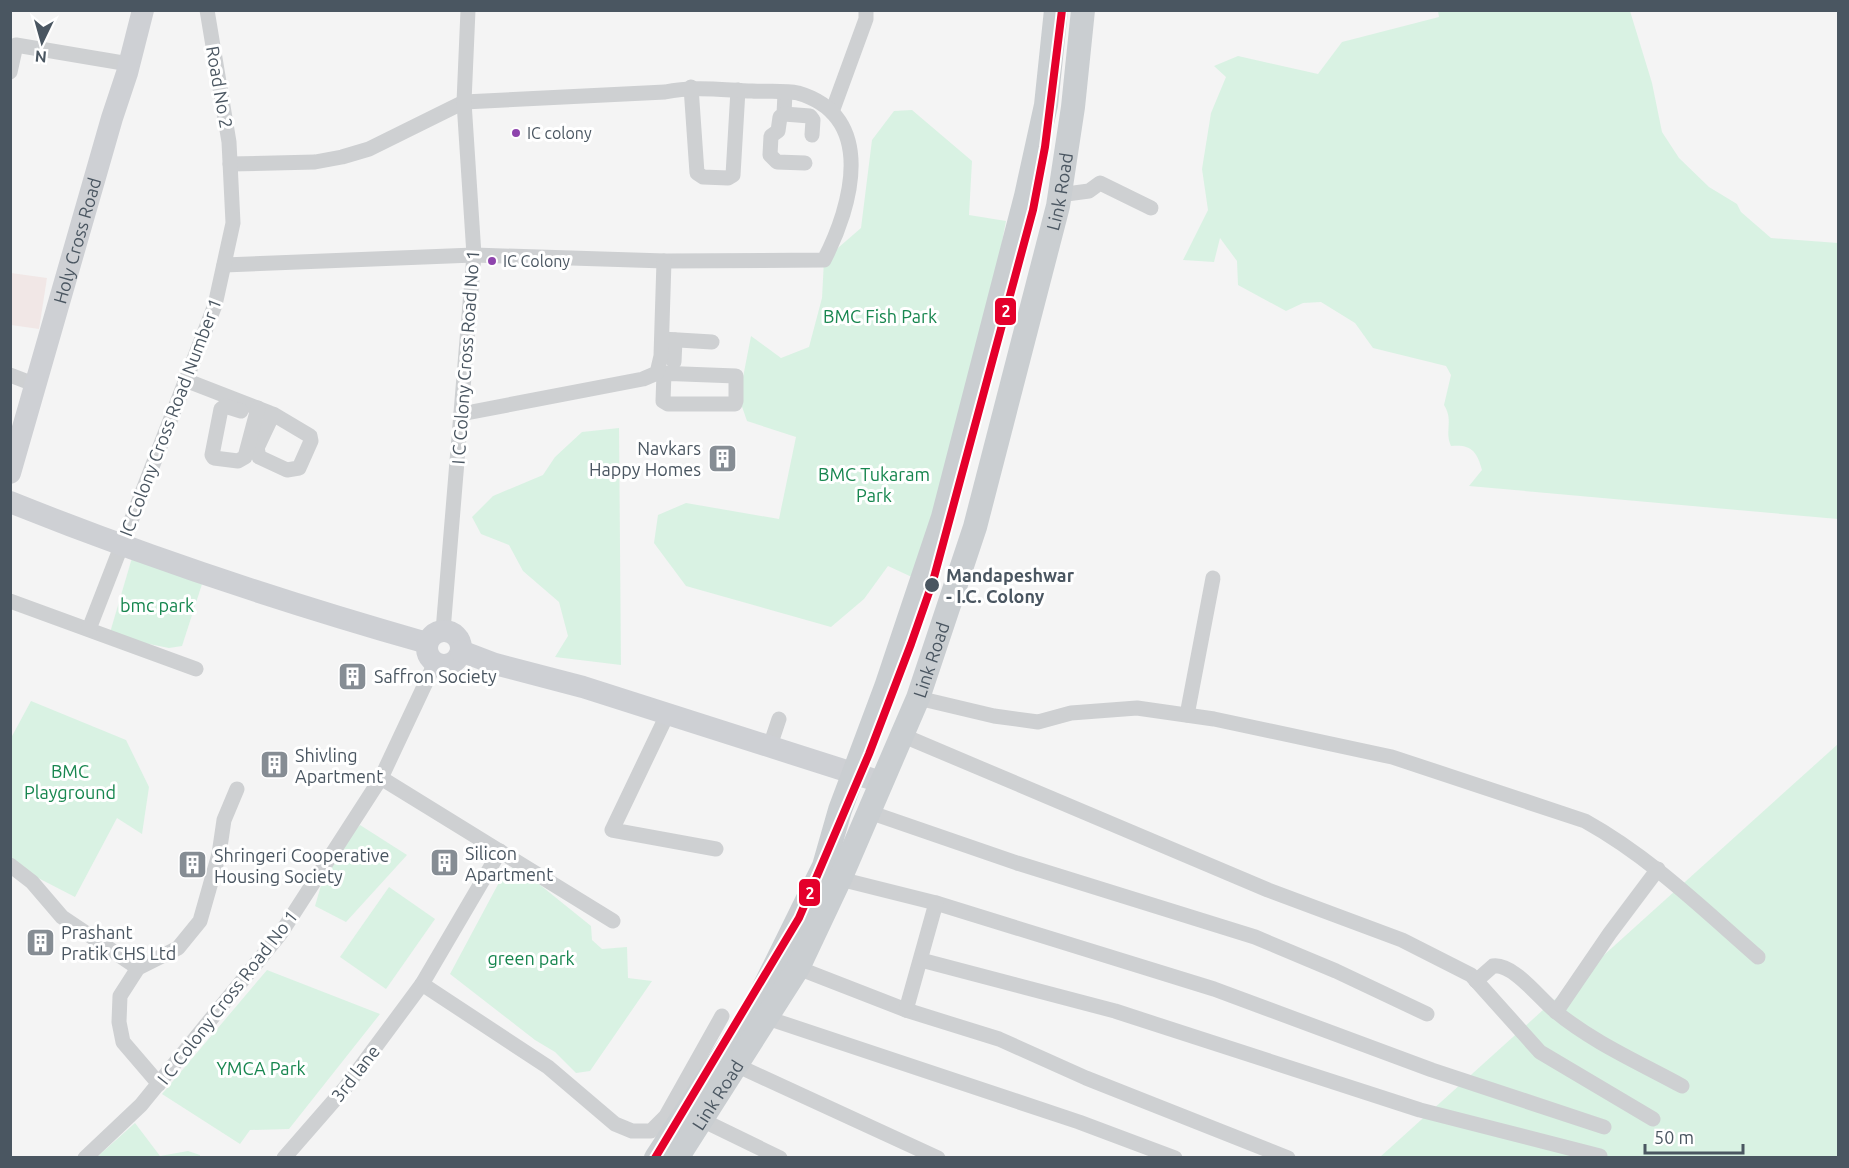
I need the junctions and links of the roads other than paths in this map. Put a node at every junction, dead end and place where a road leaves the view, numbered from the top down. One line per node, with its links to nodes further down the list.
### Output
1 (143, 10): 7 (street, Holy Cross Road)
2 (207, 10): 16 (street, Road No 2)
3 (468, 10): 12 (street, I C Colony Cross Road No 1)
4 (1056, 10): 45 (main road, Link Road)
5 (1083, 10): 18 (main road, Link Road)
6 (866, 15): 13 (street)
7 (129, 64): 8 (street); 28 (street, Holy Cross Road)
8 (10, 72)
9 (691, 87): 10 (street); 10 (street); 12 (street)
10 (738, 90): 11 (street)
11 (785, 93): 13 (street); 14 (street)
12 (464, 102): 16 (street); 20 (street, I C Colony Cross Road No 1)
13 (832, 112): 21 (street)
14 (784, 114): 15 (street); 17 (street)
15 (812, 135)
16 (230, 164): 22 (street, IC Colony Cross Road Number 1)
17 (805, 164)
18 (1059, 195): 19 (street); 39 (main road, Link Road)
19 (1151, 208)
20 (474, 255): 21 (street); 22 (street); 30 (street, I C Colony Cross Road No 1)
21 (664, 261): 23 (street)
22 (224, 265): 27 (street, IC Colony Cross Road Number 1)
23 (669, 339): 24 (street); 25 (street)
24 (712, 342)
25 (659, 372): 25 (street); 30 (street)
26 (10, 375): 28 (street)
27 (185, 381): 29 (street); 33 (street, IC Colony Cross Road Number 1)
28 (36, 385): 31 (street, Holy Cross Road)
29 (273, 414)
30 (461, 414): 37 (street, I C Colony Cross Road No 1)
31 (10, 473)
32 (10, 502): 33 (street)
33 (120, 546): 36 (street, IC Colony Cross Road Number 1); 37 (street)
34 (1213, 578): 41 (street)
35 (10, 601): 36 (street)
36 (89, 629): 38 (street)
37 (435, 645): 40 (street); 46 (street, I C Colony Cross Road No 1)
38 (196, 669)
39 (918, 698): 41 (street); 43 (main road, Link Road)
40 (667, 715): 44 (street); 50 (street)
41 (1187, 715): 53 (street)
42 (782, 720): 44 (street)
43 (904, 735): 47 (main road, Link Road); 61 (street)
44 (772, 747): 45 (street)
45 (854, 772): 47 (street); 77 (main road, Link Road)
46 (381, 777): 51 (street); 69 (street, I C Colony Cross Road No 1)
47 (881, 782): 49 (main road, Link Road)
48 (237, 789): 59 (street)
49 (869, 812): 54 (main road, Link Road); 65 (street)
50 (716, 849)
51 (500, 851): 56 (street); 62 (street, 3rd lane)
52 (10, 865): 59 (street)
53 (1658, 869): 57 (street); 64 (street)
54 (840, 879): 55 (street); 60 (main road, Link Road)
55 (936, 903): 58 (street); 73 (street)
56 (613, 921)
57 (1758, 957)
58 (921, 960): 63 (street); 74 (street)
59 (138, 968): 69 (street)
60 (798, 968): 63 (street); 67 (main road, Link Road)
61 (1476, 981): 64 (street); 71 (street)
62 (422, 984): 66 (street); 76 (street, 3rd lane)
63 (906, 1010): 82 (street)
64 (1556, 1012): 70 (street)
65 (1427, 1014)
66 (722, 1016)
67 (767, 1018): 68 (main road, Link Road); 81 (street)
68 (736, 1065): 72 (main road, Link Road); 80 (street)
69 (159, 1084): 75 (street, I C Colony Cross Road No 1)
70 (1682, 1086)
71 (1653, 1119)
72 (702, 1120): 78 (main road, Link Road); 79 (street)
73 (1604, 1127)
74 (1600, 1156)
75 (85, 1158)
76 (284, 1158)
77 (656, 1158)
78 (677, 1158)
79 (780, 1158)
80 (938, 1158)
81 (1175, 1158)
82 (1288, 1158)

